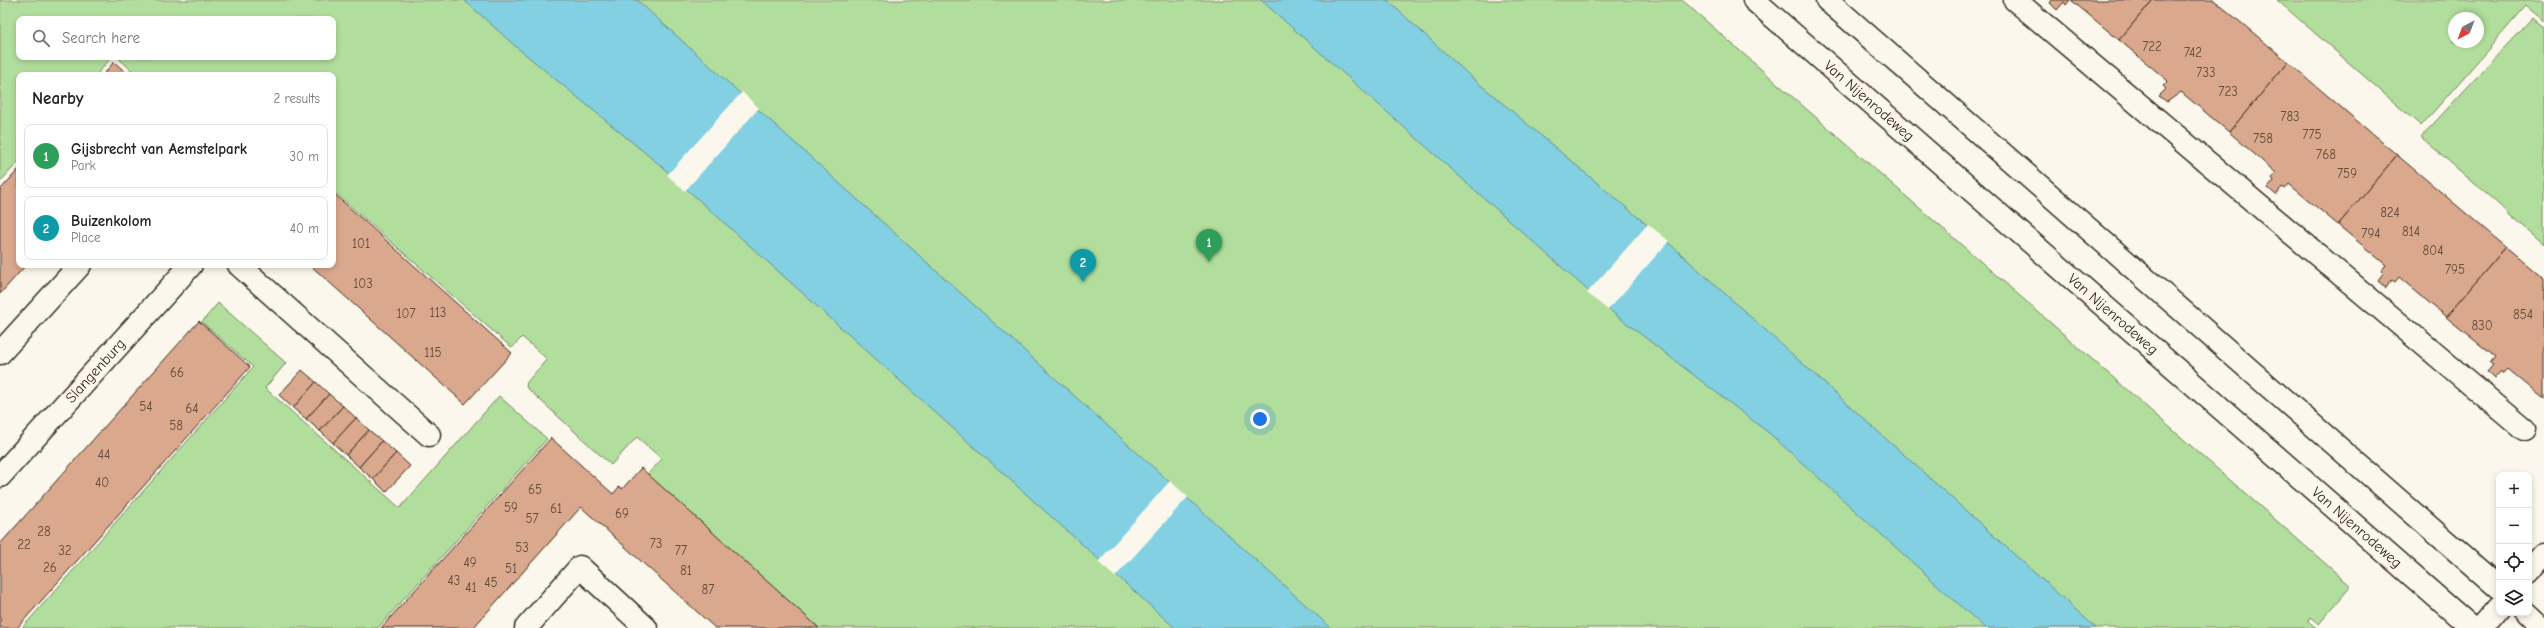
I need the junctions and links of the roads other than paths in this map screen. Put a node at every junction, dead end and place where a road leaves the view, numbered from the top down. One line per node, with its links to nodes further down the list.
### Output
1 (1754, 0): 18 (main road, Van Nijenrodeweg)
2 (1827, 0): 13 (main road)
3 (2015, 0): 8 (main road)
4 (77, 268): 7 (main road)
5 (188, 268): 10 (main road, Slangenburg)
6 (242, 268): 9 (main road)
7 (0, 353)
8 (2524, 430)
9 (429, 435)
10 (0, 476)
11 (2544, 554): 12 (main road)
12 (2532, 568)
13 (2496, 585)
14 (2496, 610): 19 (main road)
15 (2530, 616): 20 (main road)
16 (642, 627): 17 (main road)
17 (526, 628)
18 (2472, 628)
19 (2481, 628)
20 (2544, 628)

